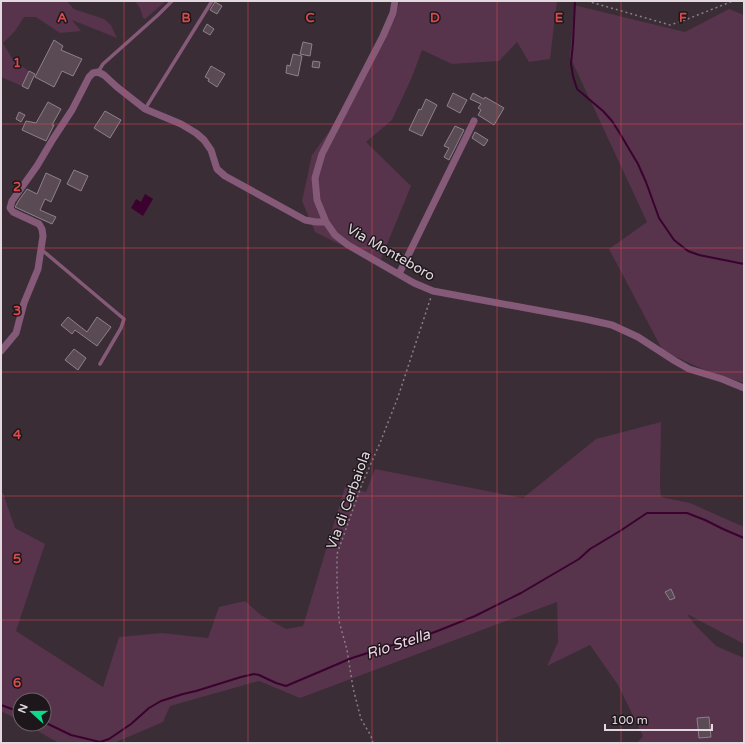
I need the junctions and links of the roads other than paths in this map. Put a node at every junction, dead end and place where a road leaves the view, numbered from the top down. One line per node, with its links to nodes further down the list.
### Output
1 (172, 1): 4 (lane)
2 (212, 1): 5 (lane)
3 (395, 1): 7 (street, Via Monteboro)
4 (98, 72): 5 (street); 8 (street)
5 (145, 109): 7 (street)
6 (474, 121): 9 (street)
7 (326, 222): 9 (street, Via Monteboro)
8 (41, 249): 10 (street); 11 (lane)
9 (399, 274): 12 (street, Via Monteboro)
10 (1, 351)
11 (100, 364)
12 (744, 388)

